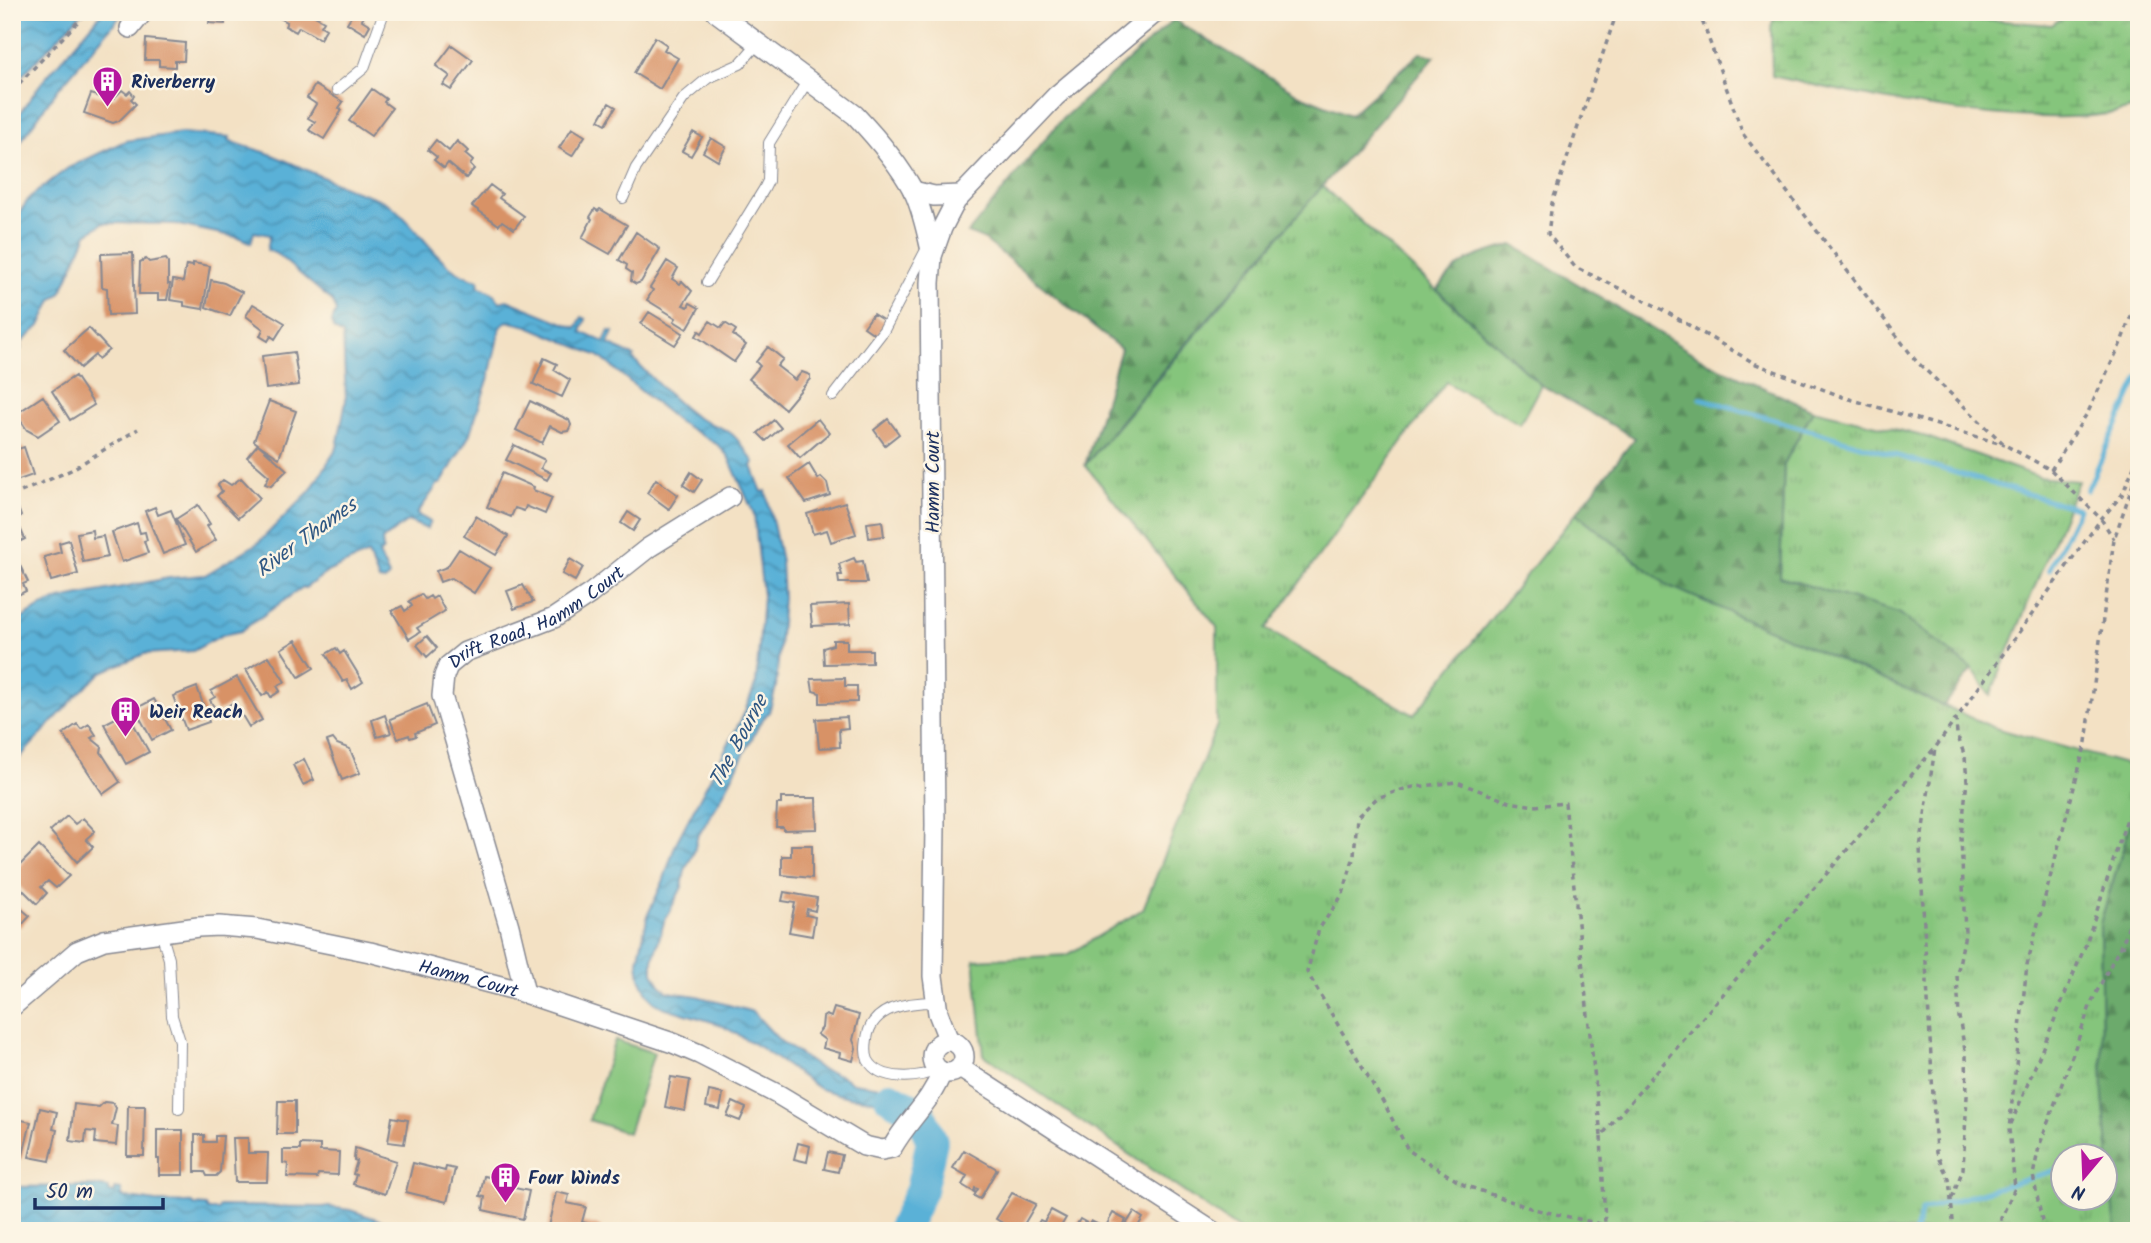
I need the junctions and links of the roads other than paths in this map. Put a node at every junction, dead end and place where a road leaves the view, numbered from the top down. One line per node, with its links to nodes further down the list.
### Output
1 (144, 12): 5 (street)
2 (384, 12): 8 (lane)
3 (716, 12): 6 (street)
4 (1156, 12): 10 (street, Hamm Court)
5 (130, 28)
6 (758, 43): 7 (street); 11 (lane)
7 (808, 80): 9 (street); 13 (lane)
8 (337, 90)
9 (913, 191): 10 (street); 12 (street)
10 (961, 195): 12 (street, Hamm Court)
11 (623, 198)
12 (931, 249): 14 (lane); 18 (street, Hamm Court)
13 (707, 282)
14 (833, 396)
15 (730, 497): 17 (street, Drift Road, Hamm Court)
16 (161, 932): 17 (street, Hamm Court); 19 (street, Hamm Court); 22 (lane)
17 (525, 993): 21 (street, Hamm Court)
18 (936, 1002): 20 (street, Hamm Court); 21 (lane)
19 (13, 1008)
20 (949, 1041): 21 (street); 21 (street)
21 (946, 1070): 23 (street)
22 (178, 1109)
23 (1212, 1231)

